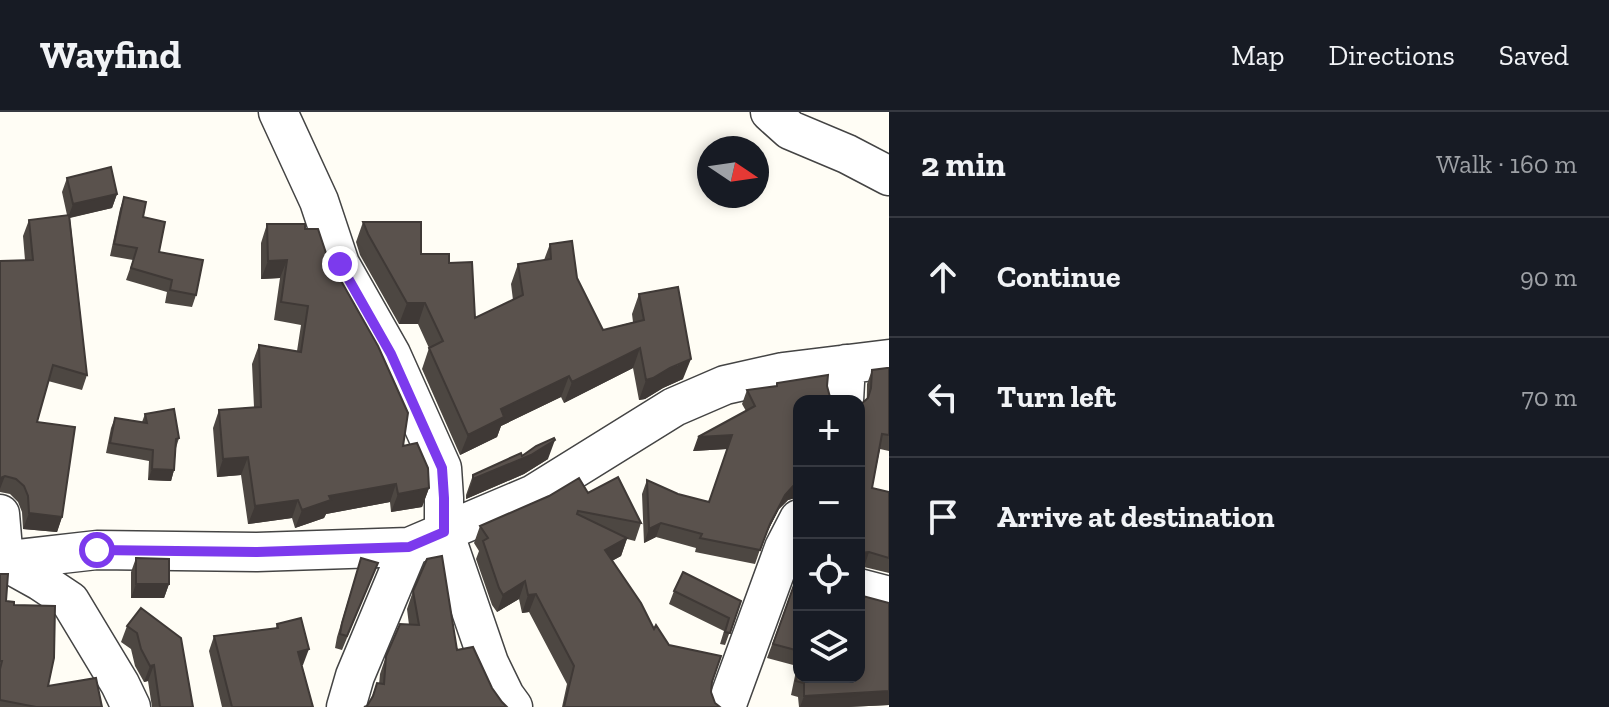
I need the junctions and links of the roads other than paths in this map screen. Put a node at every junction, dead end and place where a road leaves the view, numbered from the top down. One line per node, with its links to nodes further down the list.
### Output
1 (278, 112): 9 (street)
2 (770, 112): 3 (street)
3 (889, 176)
4 (889, 359): 5 (street)
5 (846, 364): 6 (street); 9 (street)
6 (844, 395)
7 (0, 514): 11 (street)
8 (793, 531): 12 (street)
9 (444, 532): 10 (street); 17 (street)
10 (409, 547): 11 (street); 16 (street)
11 (2, 561): 15 (street)
12 (788, 570): 18 (street)
13 (865, 590): 14 (street)
14 (889, 596)
15 (131, 707)
16 (346, 707)
17 (513, 707)
18 (726, 707)

